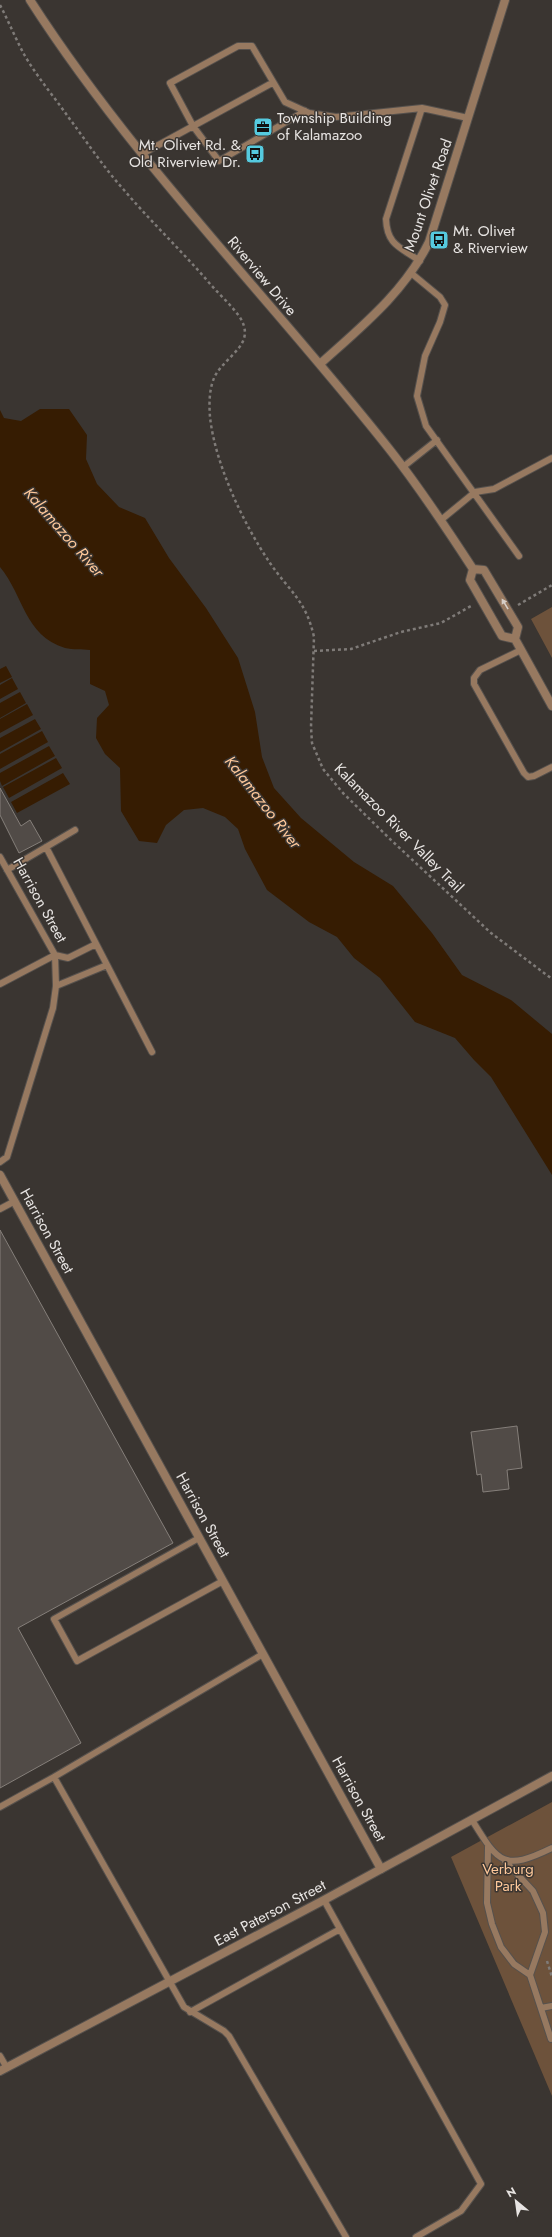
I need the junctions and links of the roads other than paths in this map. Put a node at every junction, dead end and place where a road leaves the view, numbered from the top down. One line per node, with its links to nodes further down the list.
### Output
1 (30, 0): 8 (street, Riverview Drive)
2 (505, 0): 6 (street, Mount Olivet Road)
3 (272, 83): 5 (lane); 7 (lane); 7 (lane)
4 (422, 108): 5 (lane); 6 (lane); 9 (lane)
5 (305, 111): 7 (lane)
6 (468, 118): 9 (street, Mount Olivet Road)
7 (193, 126): 8 (lane)
8 (142, 154): 11 (street, Riverview Drive)
9 (420, 261): 10 (street, Mount Olivet Road)
10 (411, 273): 11 (street, Mount Olivet Road); 12 (lane)
11 (320, 364): 14 (street, Riverview Drive)
12 (437, 440): 14 (lane); 15 (lane)
13 (552, 458): 15 (lane)
14 (403, 467): 16 (street, Riverview Drive)
15 (476, 492): 16 (lane); 17 (lane)
16 (441, 520): 18 (street, Riverview Drive)
17 (519, 556)
18 (473, 569): 19 (street, Riverview Drive); 19 (street, Riverview Drive, one-way to 18)
19 (515, 639): 20 (street, Riverview Drive)
20 (521, 650): 21 (street, Riverview Drive); 22 (lane)
21 (552, 706)
22 (552, 767)
23 (75, 830): 24 (lane)
24 (46, 847): 26 (lane); 27 (lane)
25 (0, 857): 26 (lane, Harrison Street)
26 (7, 870): 28 (lane, Harrison Street)
27 (96, 944): 28 (lane); 29 (lane)
28 (54, 955): 30 (lane); 31 (lane, Harrison Street)
29 (107, 965): 31 (lane); 32 (lane)
30 (0, 984)
31 (56, 986): 33 (lane, Harrison Street)
32 (152, 1052)
33 (0, 1162)
34 (0, 1175): 35 (street, Harrison Street)
35 (15, 1201): 36 (lane); 37 (street, Harrison Street)
36 (0, 1209)
37 (199, 1538): 38 (street, Harrison Street); 38 (lane)
38 (223, 1581): 39 (street, Harrison Street)
39 (263, 1654): 41 (lane); 47 (street, Harrison Street)
40 (552, 1776): 43 (street, East Paterson Street)
41 (54, 1777): 42 (lane); 51 (lane)
42 (0, 1807)
43 (472, 1820): 44 (lane); 47 (street, East Paterson Street)
44 (488, 1847): 46 (lane); 50 (lane)
45 (552, 1848): 46 (lane)
46 (505, 1861): 50 (lane)
47 (381, 1869): 48 (street, East Paterson Street)
48 (324, 1900): 49 (lane); 51 (street, East Paterson Street)
49 (340, 1929): 54 (lane); 59 (lane)
50 (530, 1975): 53 (lane)
51 (170, 1981): 54 (lane); 57 (street, East Paterson Street)
52 (552, 2006): 53 (lane)
53 (541, 2008): 55 (lane)
54 (190, 2012): 58 (lane)
55 (551, 2039)
56 (0, 2056): 57 (lane)
57 (3, 2069)
58 (346, 2237)
59 (416, 2237)

